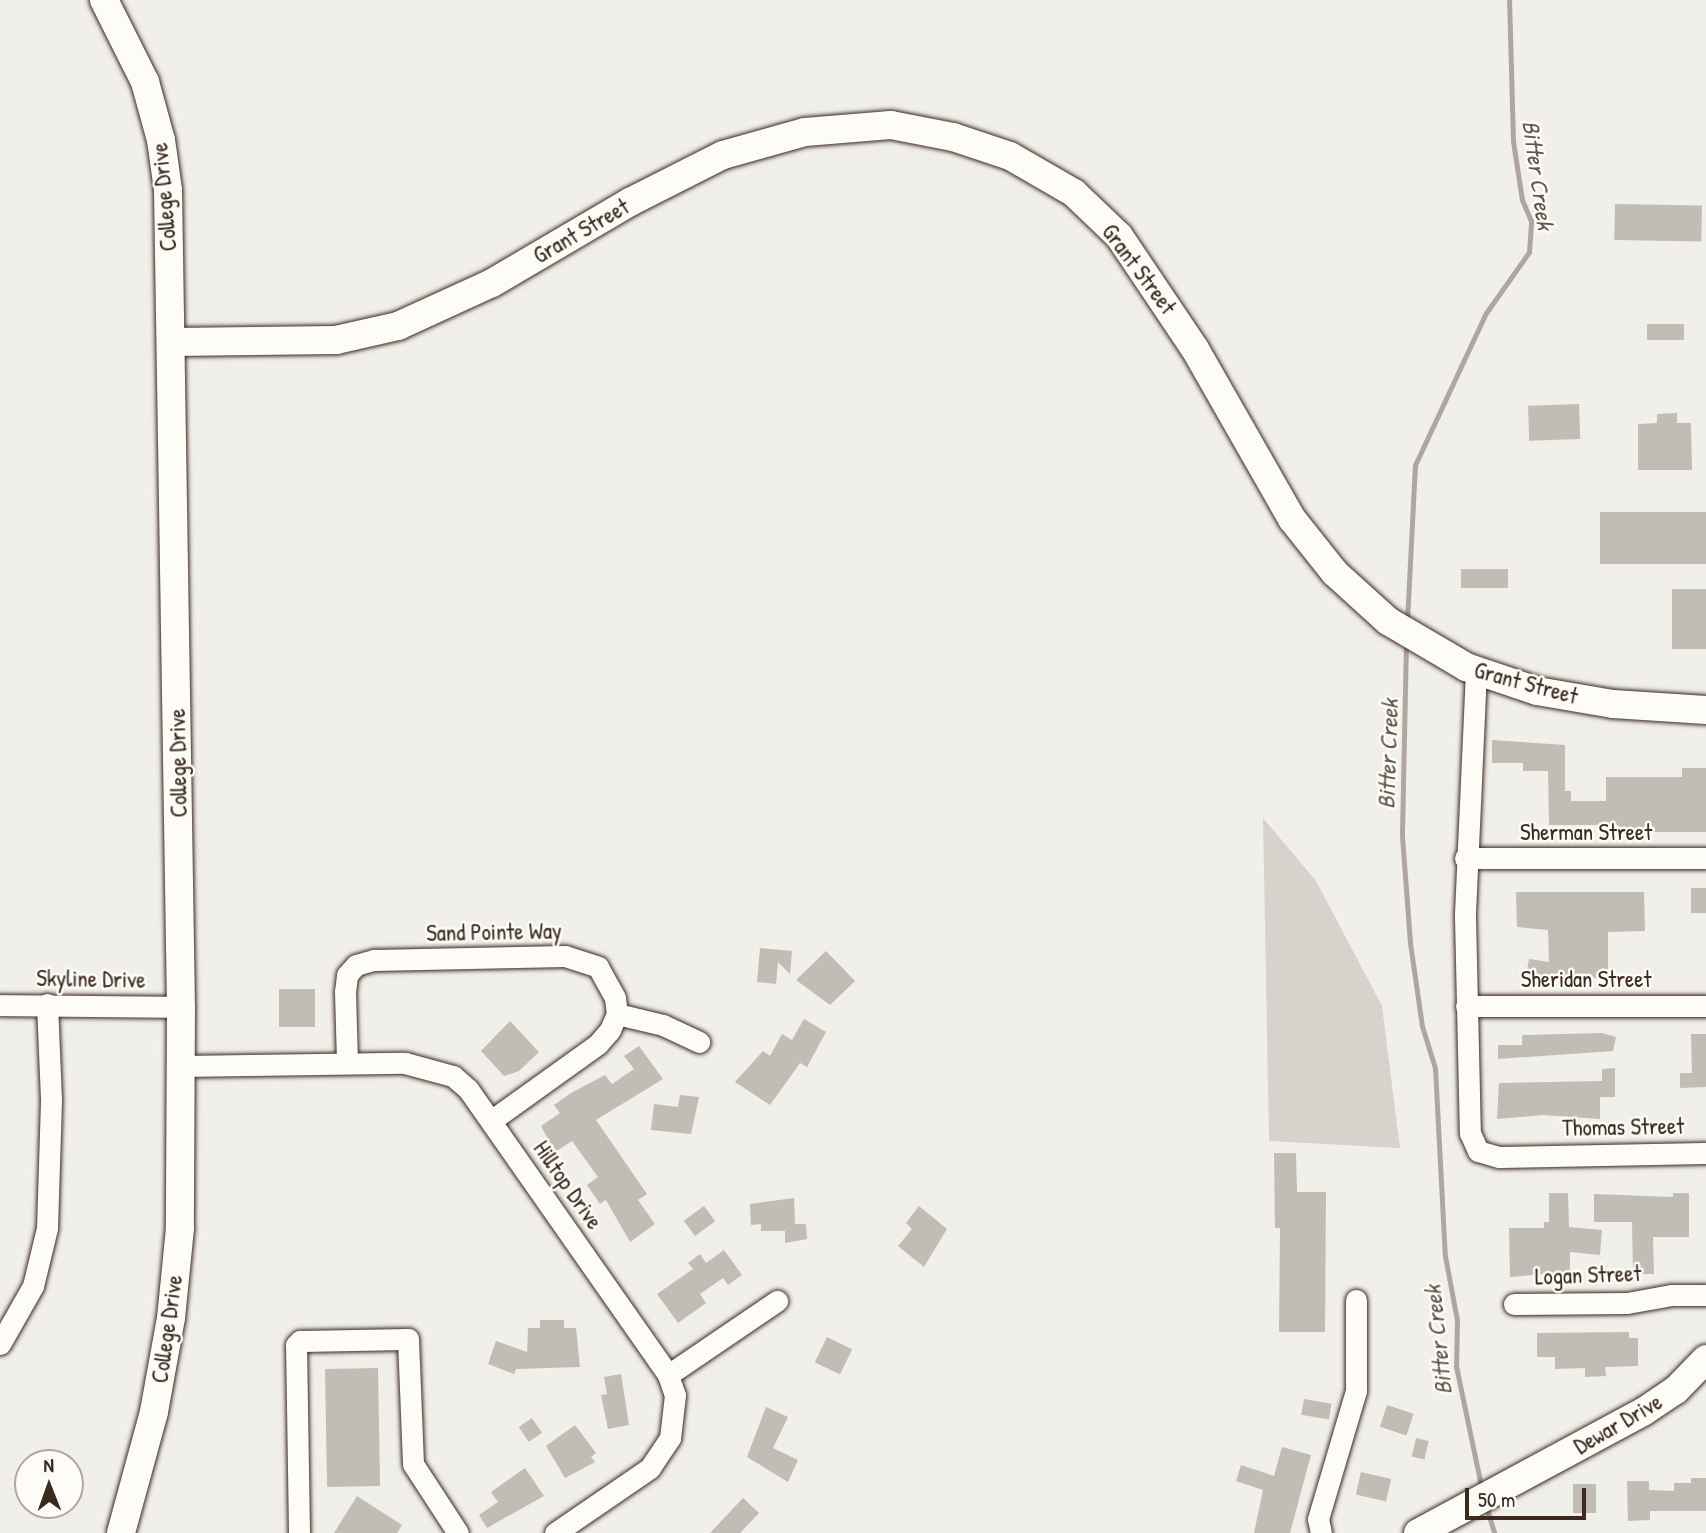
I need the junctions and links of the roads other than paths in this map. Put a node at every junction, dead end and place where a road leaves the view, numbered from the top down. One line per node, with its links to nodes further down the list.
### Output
1 (104, 0): 2 (main road, College Drive)
2 (172, 342): 3 (main road, Grant Street); 11 (main road, College Drive)
3 (1471, 669): 4 (main road, Grant Street); 5 (street)
4 (1706, 710)
5 (1465, 858): 6 (street, Sherman Street); 9 (street)
6 (1706, 858)
7 (47, 1004): 8 (street, Skyline Drive); 11 (street, Skyline Drive); 22 (street)
8 (0, 1005)
9 (1466, 1006): 10 (street, Sheridan Street); 17 (street, Thomas Street)
10 (1706, 1006)
11 (181, 1007): 15 (main road, College Drive)
12 (617, 1014): 13 (street); 14 (street, Sand Pointe Way); 16 (street)
13 (699, 1042)
14 (347, 1063): 15 (street, Hilltop Drive); 16 (street, Hilltop Drive)
15 (181, 1066): 25 (main road, College Drive)
16 (492, 1120): 24 (street, Hilltop Drive)
17 (1706, 1153)
18 (1706, 1295): 21 (street, Logan Street)
19 (1356, 1300): 29 (street)
20 (777, 1301): 24 (street)
21 (1514, 1304)
22 (0, 1345)
23 (1704, 1365): 30 (main road, Dewar Drive)
24 (668, 1375): 28 (street, Hilltop Drive)
25 (121, 1533)
26 (299, 1533): 27 (street)
27 (458, 1533)
28 (555, 1533)
29 (1321, 1533)
30 (1418, 1533)

